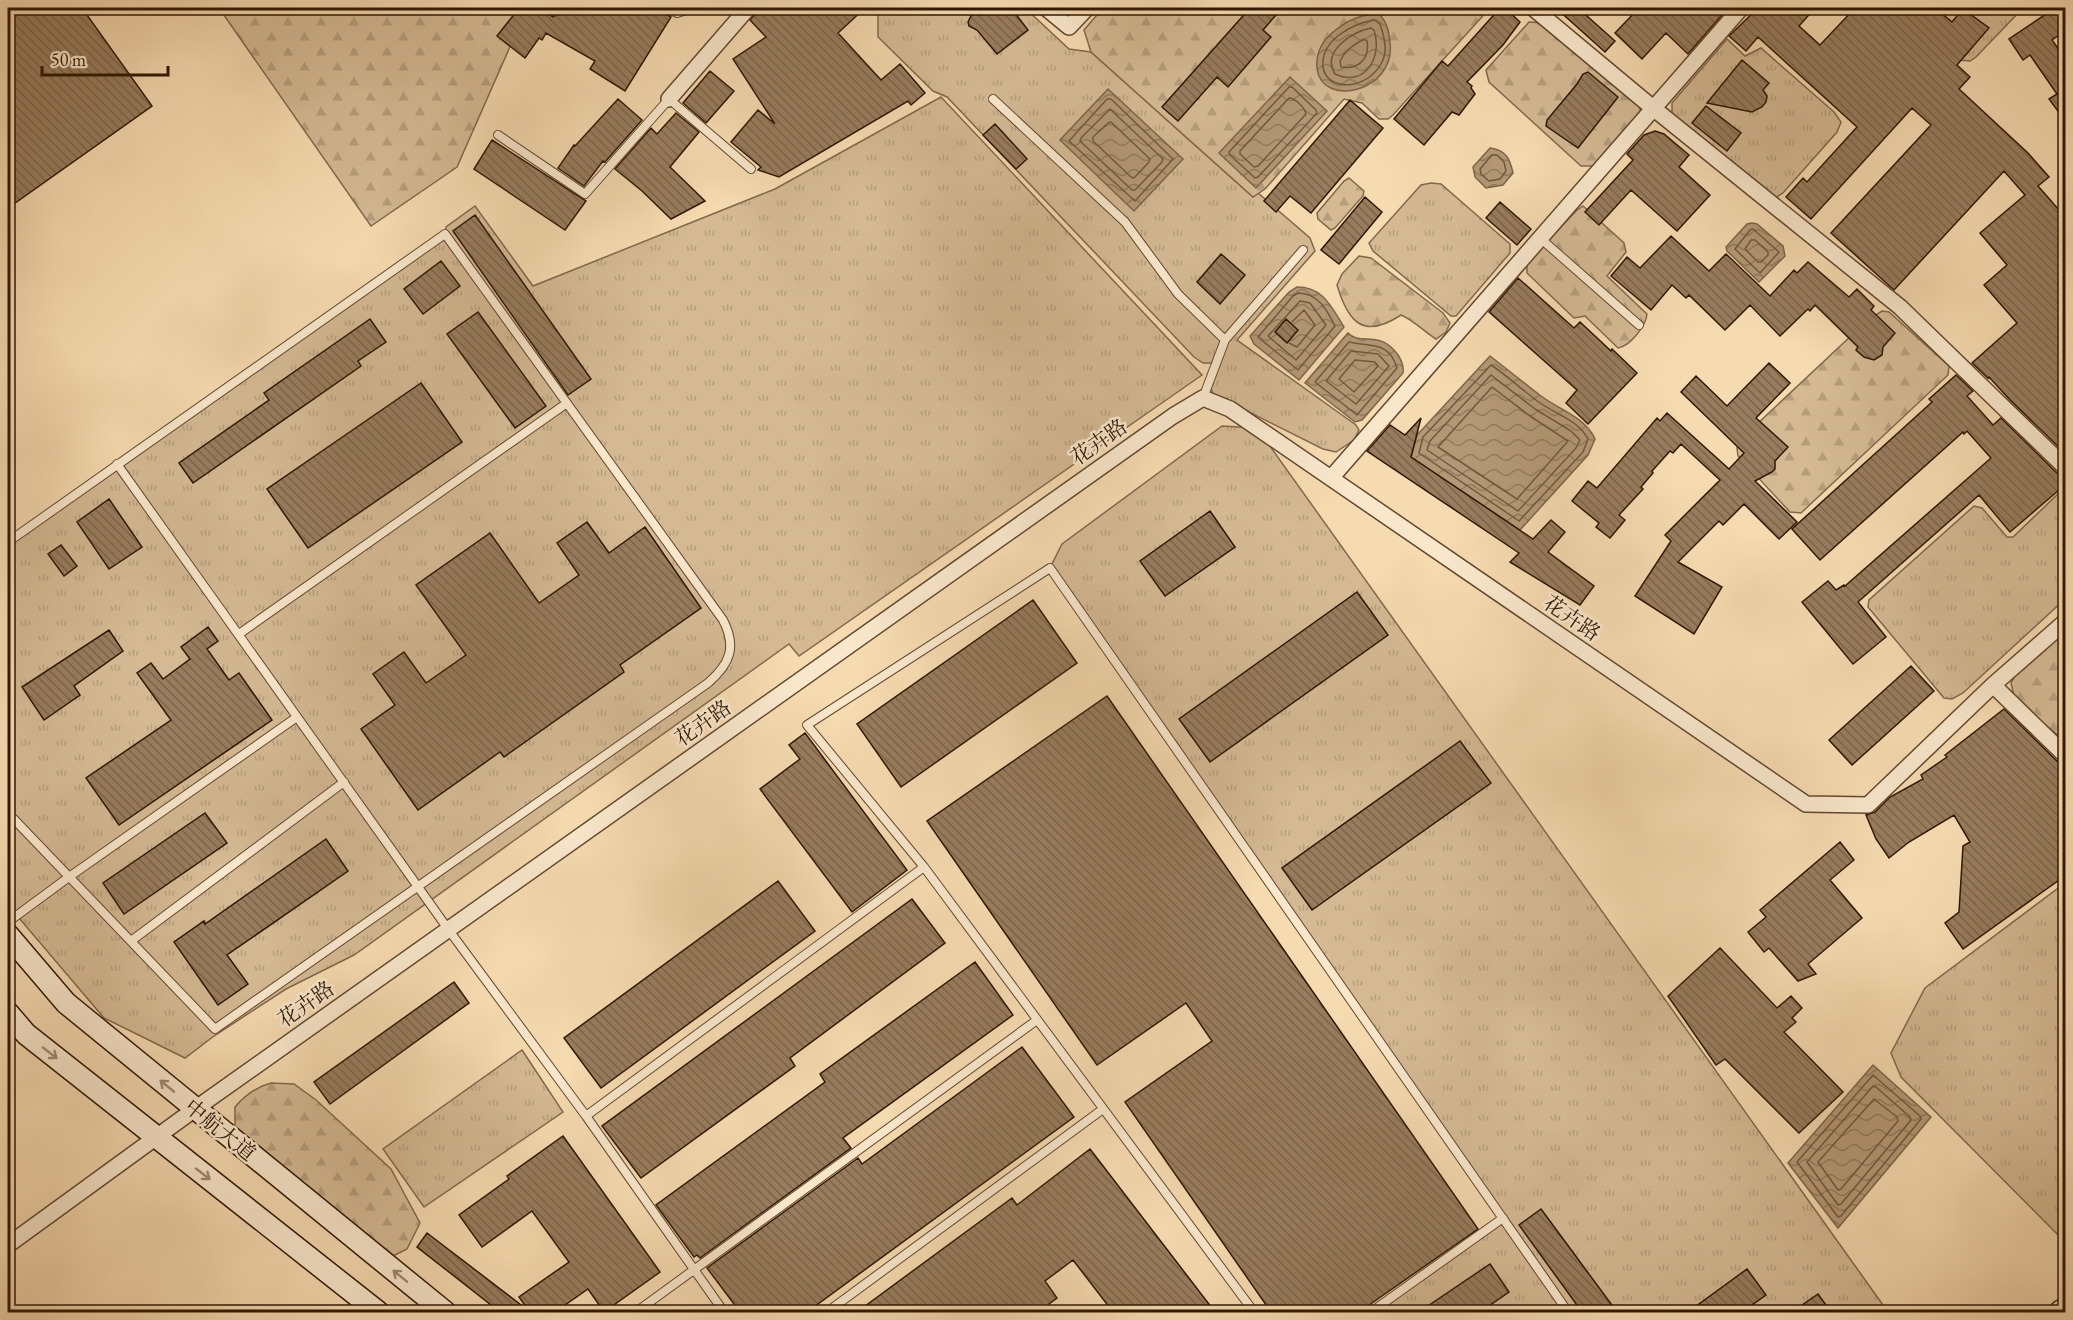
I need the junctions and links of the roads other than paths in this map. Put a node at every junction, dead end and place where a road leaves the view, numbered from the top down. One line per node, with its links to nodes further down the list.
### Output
1 (667, 8): 2 (lane)
2 (693, 8)
3 (748, 8): 8 (street)
4 (1046, 8): 5 (street)
5 (1087, 8)
6 (1533, 8): 10 (street)
7 (1741, 8): 10 (street)
8 (669, 99): 11 (lane); 12 (lane)
9 (993, 99): 16 (lane)
10 (1653, 108): 13 (street); 20 (street)
11 (498, 135)
12 (751, 169)
13 (1540, 238): 15 (lane); 21 (street)
14 (1303, 250): 16 (lane)
15 (1640, 326)
16 (1225, 340): 17 (lane)
17 (1203, 398): 21 (street, 花卉路); 34 (street, 花卉路)
18 (567, 403): 19 (lane); 24 (lane); 32 (lane)
19 (117, 464): 22 (lane); 24 (lane)
20 (2066, 468)
21 (1331, 478): 25 (street, 花卉路)
22 (8, 542)
23 (2066, 621): 25 (street, 花卉路)
24 (239, 634): 26 (lane)
25 (1993, 686): 27 (street)
26 (297, 717): 28 (lane); 31 (lane)
27 (2066, 756)
28 (344, 782): 32 (lane); 36 (lane)
29 (8, 813): 31 (lane)
30 (924, 867): 38 (lane); 41 (lane); 43 (lane)
31 (69, 877): 33 (lane); 36 (lane)
32 (418, 886): 34 (lane); 36 (lane)
33 (8, 922)
34 (448, 929): 39 (street, 花卉路); 41 (lane)
35 (8, 935): 39 (main road, 中航大道, one-way to 35)
36 (131, 941)
37 (8, 1013): 42 (main road, one-way to 42)
38 (1037, 1020): 40 (lane); 45 (lane)
39 (195, 1109): 42 (street, 花卉路); 48 (main road, 中航大道, one-way to 39)
40 (1103, 1109): 51 (lane); 52 (lane)
41 (586, 1116): 45 (lane)
42 (157, 1137): 44 (street, 花卉路); 47 (main road, one-way to 47)
43 (1503, 1218): 53 (lane); 54 (lane)
44 (8, 1245)
45 (694, 1271): 49 (lane); 50 (lane)
46 (2066, 1310): 55 (main road)
47 (378, 1312)
48 (445, 1312)
49 (636, 1312)
50 (723, 1312)
51 (827, 1312)
52 (1254, 1312)
53 (1371, 1312)
54 (1568, 1312)
55 (2062, 1312)

